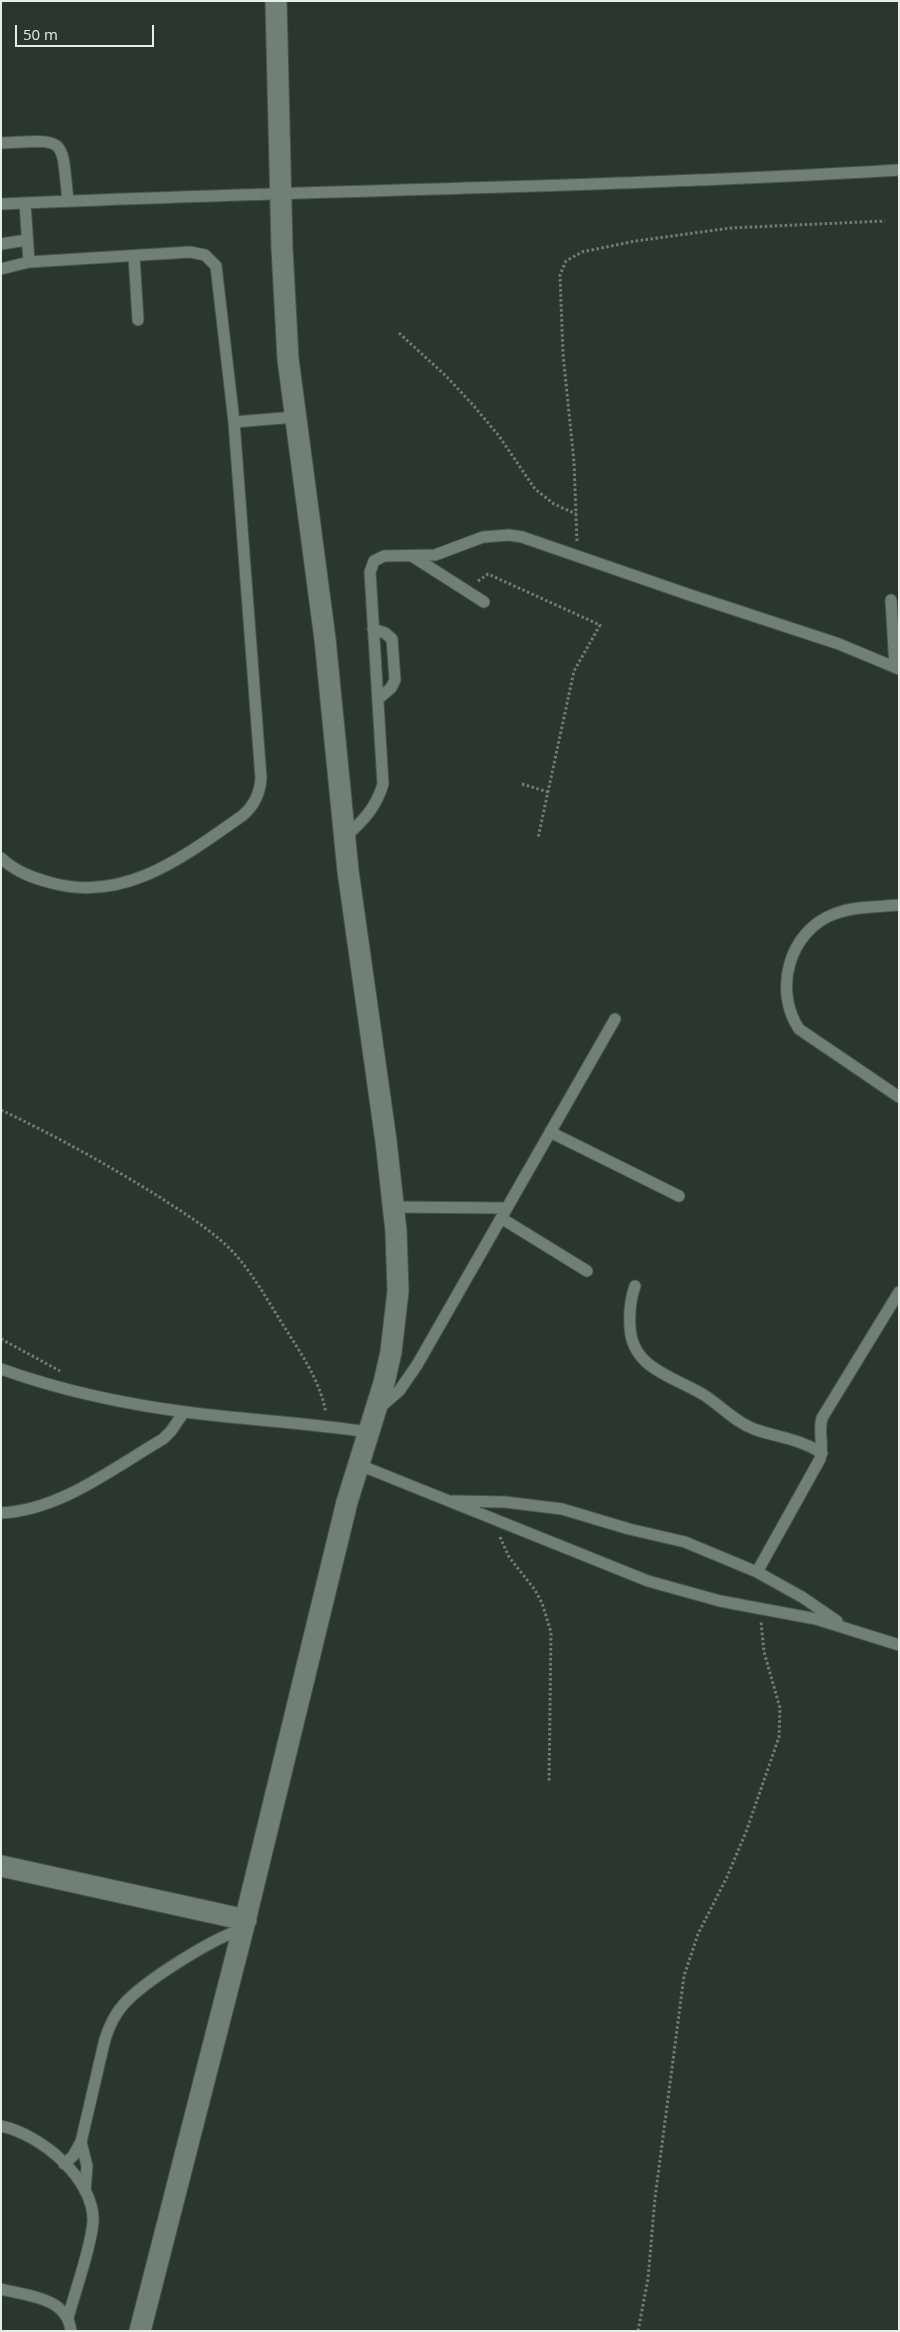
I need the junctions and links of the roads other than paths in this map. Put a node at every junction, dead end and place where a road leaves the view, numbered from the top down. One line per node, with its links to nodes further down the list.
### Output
1 (276, 1): 4 (street)
2 (1, 143): 5 (lane)
3 (899, 170): 4 (lane)
4 (282, 192): 5 (lane); 14 (street)
5 (68, 201): 6 (lane)
6 (25, 203): 7 (lane); 8 (lane)
7 (1, 204)
8 (28, 240): 9 (lane); 11 (lane)
9 (1, 244)
10 (134, 256): 11 (lane); 13 (lane); 15 (lane)
11 (29, 262): 12 (lane)
12 (1, 269)
13 (138, 320)
14 (295, 418): 15 (lane); 22 (street)
15 (234, 422): 23 (lane)
16 (411, 556): 18 (lane); 19 (lane); 20 (lane)
17 (892, 600): 20 (lane)
18 (484, 602)
19 (373, 629): 21 (lane); 21 (lane)
20 (897, 668)
21 (378, 699): 22 (lane)
22 (345, 837): 29 (street)
23 (1, 858)
24 (899, 904): 26 (lane)
25 (614, 1019): 27 (lane)
26 (899, 1097)
27 (550, 1132): 28 (lane); 30 (lane)
28 (679, 1196)
29 (393, 1207): 30 (lane); 36 (street)
30 (504, 1213): 31 (lane); 36 (lane)
31 (587, 1271)
32 (635, 1286): 38 (lane)
33 (899, 1292): 38 (lane)
34 (1, 1369): 35 (lane)
35 (184, 1412): 37 (lane); 41 (lane)
36 (374, 1412): 37 (street)
37 (368, 1432): 39 (street)
38 (822, 1453): 42 (lane)
39 (358, 1464): 40 (lane); 46 (street)
40 (446, 1501): 42 (lane); 43 (lane)
41 (1, 1513)
42 (757, 1572): 43 (lane)
43 (844, 1626): 44 (lane)
44 (899, 1645)
45 (1, 1866): 46 (street)
46 (245, 1925): 48 (lane); 54 (street)
47 (1, 2126): 49 (lane)
48 (81, 2142): 49 (lane); 50 (lane)
49 (64, 2164): 50 (lane)
50 (85, 2191): 52 (lane)
51 (1, 2289): 52 (lane)
52 (68, 2318): 53 (lane)
53 (72, 2331)
54 (140, 2331)

